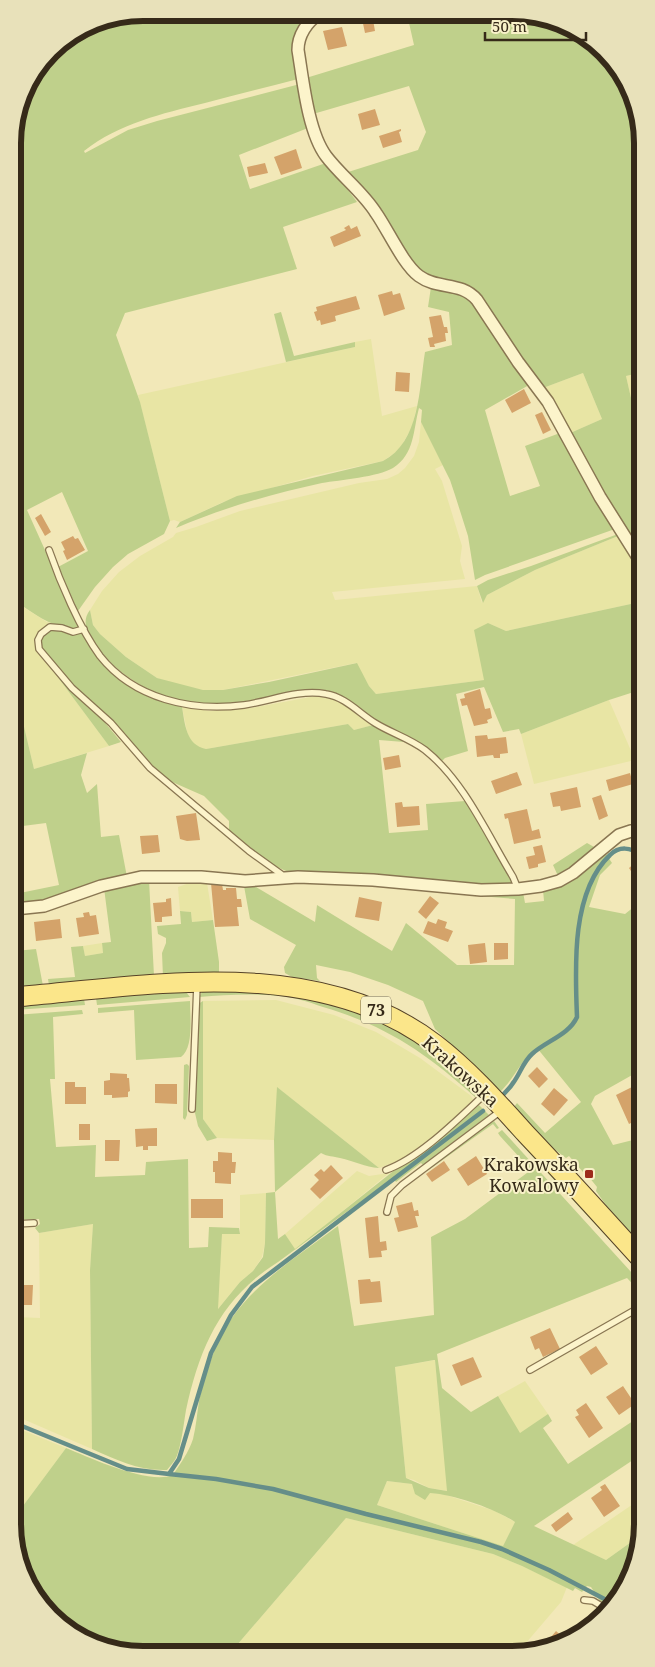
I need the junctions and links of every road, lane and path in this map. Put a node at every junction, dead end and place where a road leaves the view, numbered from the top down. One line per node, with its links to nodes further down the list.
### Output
1 (310, 21): 3 (street)
2 (49, 550): 4 (lane)
3 (634, 551)
4 (84, 629): 6 (lane); 7 (lane)
5 (634, 831): 7 (street)
6 (283, 878): 7 (street); 8 (street)
7 (518, 889)
8 (21, 908)
9 (197, 983): 10 (main road, Krakowska / 73); 11 (main road, Krakowska / 73); 12 (lane)
10 (21, 996)
11 (488, 1092): 13 (main road, Krakowska / 73); 14 (lane)
12 (192, 1109)
13 (504, 1109): 15 (lane); 18 (main road, Krakowska / 73)
14 (386, 1170)
15 (387, 1212)
16 (34, 1223): 17 (lane)
17 (21, 1224)
18 (633, 1249)
19 (633, 1311): 20 (lane)
20 (530, 1370)
21 (584, 1600): 22 (lane)
22 (601, 1606)

